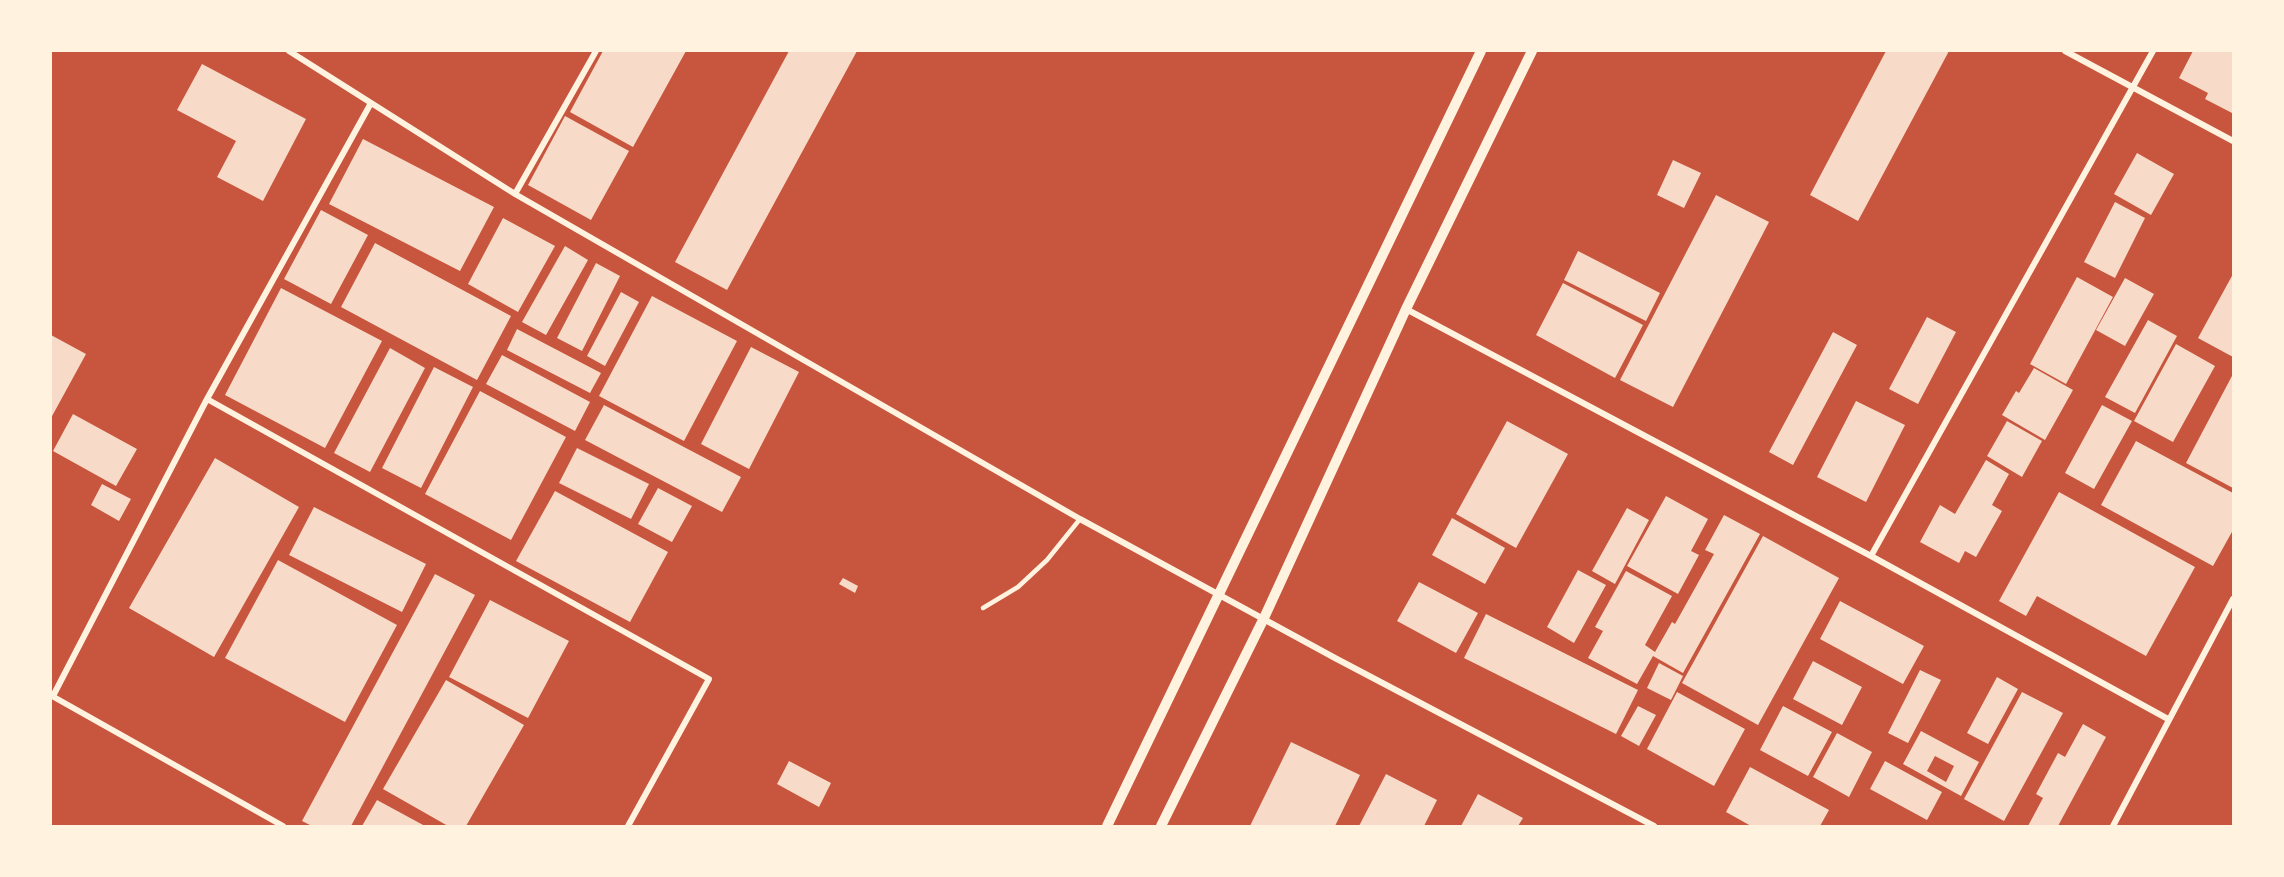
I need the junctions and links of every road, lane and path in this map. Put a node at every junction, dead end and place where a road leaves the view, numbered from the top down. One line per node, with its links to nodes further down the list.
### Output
1 (289, 51): 8 (street)
2 (596, 51): 10 (street)
3 (1480, 51): 15 (street)
4 (1532, 51): 11 (street)
5 (2065, 51): 7 (street)
6 (2153, 51): 7 (street)
7 (2134, 87): 9 (street); 14 (street)
8 (371, 103): 10 (street); 12 (street)
9 (2233, 141)
10 (515, 194): 13 (street)
11 (1406, 309): 14 (street); 18 (street)
12 (207, 399): 19 (street); 23 (street)
13 (1080, 519): 15 (street); 17 (lane)
14 (1872, 556): 20 (street)
15 (1218, 595): 18 (street); 24 (street)
16 (2233, 599): 20 (street)
17 (983, 608)
18 (1264, 618): 25 (street); 26 (street)
19 (52, 696): 21 (street)
20 (2168, 719): 27 (street)
21 (272, 824): 22 (street)
22 (283, 826)
23 (628, 826)
24 (1107, 826)
25 (1161, 826)
26 (1654, 826)
27 (2113, 826)

